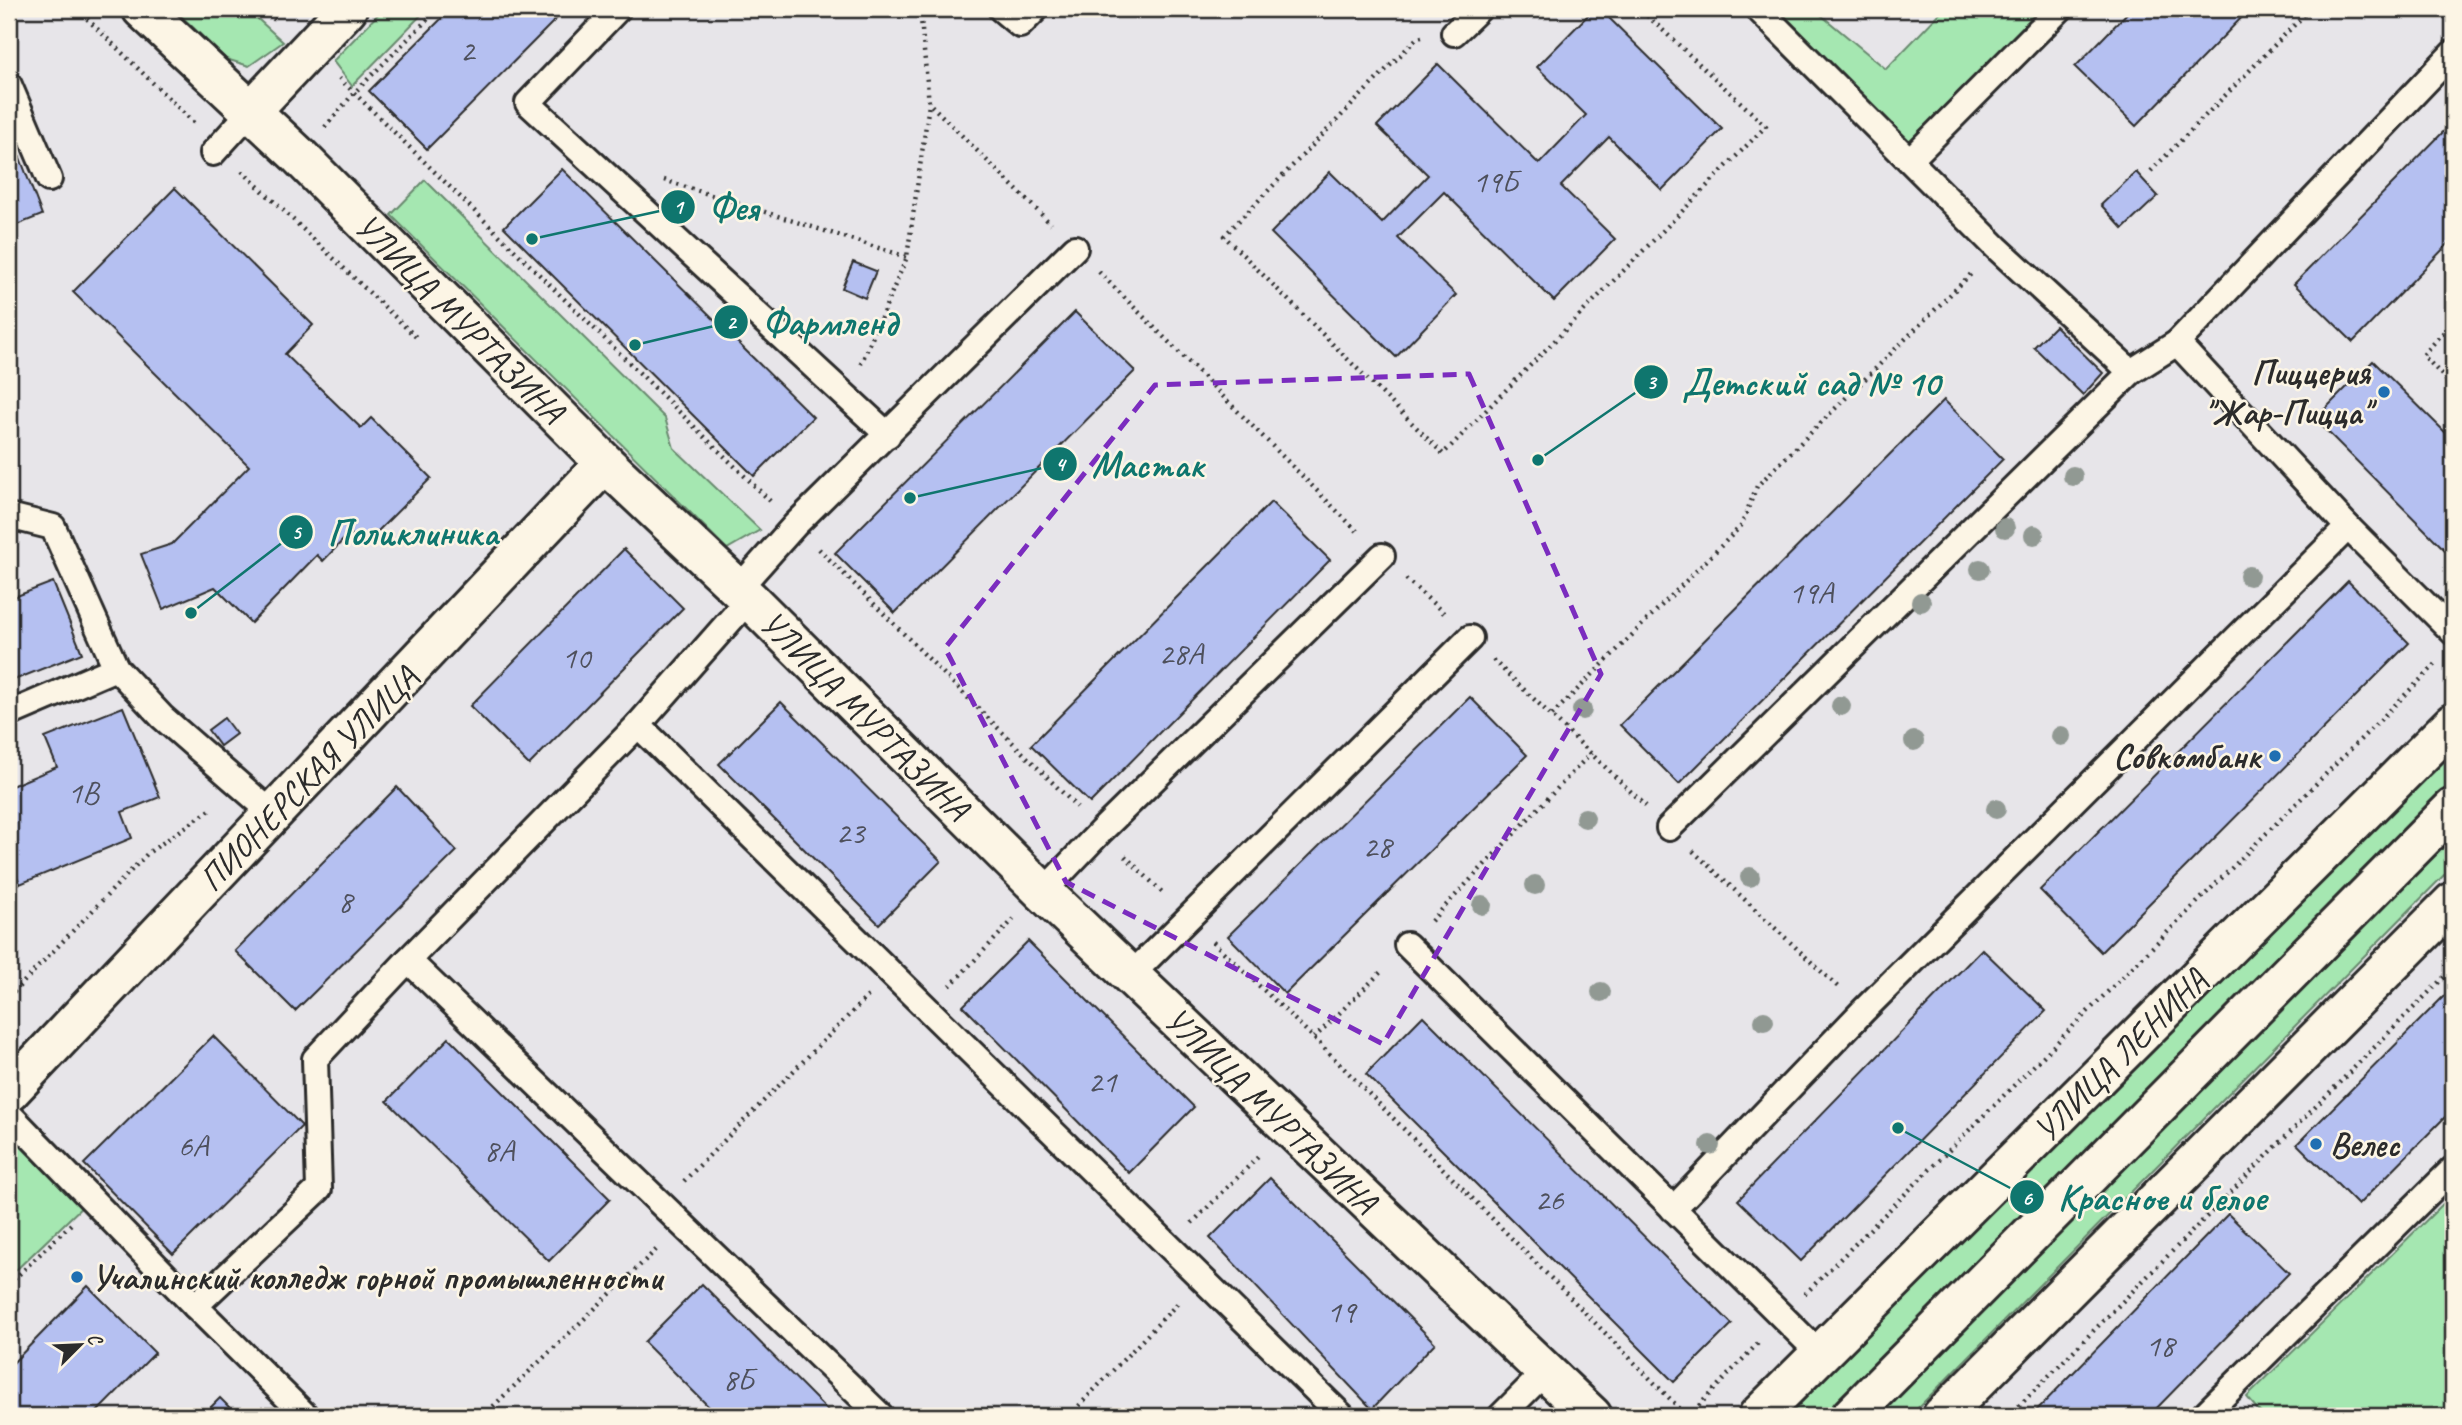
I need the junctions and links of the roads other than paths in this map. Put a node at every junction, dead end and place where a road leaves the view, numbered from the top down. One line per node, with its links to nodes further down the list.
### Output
1 (142, 9): 12 (street, УЛИЦА МУРТАЗИНА)
2 (347, 9): 12 (street)
3 (618, 9): 19 (lane)
4 (1001, 9): 5 (lane)
5 (1036, 9)
6 (1479, 9): 9 (lane)
7 (1758, 9): 14 (lane)
8 (2060, 9): 14 (lane)
9 (1454, 33)
10 (2453, 53): 17 (lane)
11 (9, 85): 15 (lane)
12 (251, 110): 13 (lane); 20 (street, УЛИЦА МУРТАЗИНА)
13 (213, 153)
14 (1910, 160): 18 (lane)
15 (49, 178)
16 (1075, 248): 19 (lane)
17 (2177, 343): 18 (lane); 22 (lane)
18 (2131, 372): 33 (lane)
19 (888, 435): 24 (lane)
20 (605, 463): 24 (street, УЛИЦА МУРТАЗИНА); 32 (street, ПИОНЕРСКАЯ УЛИЦА)
21 (9, 516): 27 (lane)
22 (2348, 527): 25 (lane); 42 (lane)
23 (1382, 556): 35 (lane)
24 (743, 594): 30 (lane); 35 (street, УЛИЦА МУРТАЗИНА)
25 (2453, 632)
26 (1471, 638): 38 (lane)
27 (116, 668): 28 (lane); 32 (lane)
28 (9, 714)
29 (2453, 723): 44 (street, УЛИЦА ЛЕНИНА)
30 (638, 725): 37 (lane); 48 (lane)
31 (2453, 808): 52 (street)
32 (274, 814): 39 (street, ПИОНЕРСКАЯ УЛИЦА)
33 (1669, 828)
34 (2453, 902): 53 (street)
35 (1031, 903): 38 (street, УЛИЦА МУРТАЗИНА)
36 (1407, 945): 42 (lane)
37 (408, 960): 43 (lane); 47 (lane)
38 (1130, 976): 45 (street, УЛИЦА МУРТАЗИНА)
39 (9, 1092)
40 (9, 1114): 43 (lane)
41 (2453, 1169): 54 (lane)
42 (1673, 1209): 44 (lane)
43 (195, 1307): 46 (lane)
44 (1820, 1354): 51 (street, УЛИЦА ЛЕНИНА)
45 (1545, 1372): 49 (lane); 50 (street, УЛИЦА МУРТАЗИНА)
46 (306, 1416)
47 (881, 1416)
48 (1342, 1416)
49 (1501, 1416)
50 (1592, 1416)
51 (1758, 1416)
52 (1851, 1416)
53 (1942, 1416)
54 (2203, 1416)

